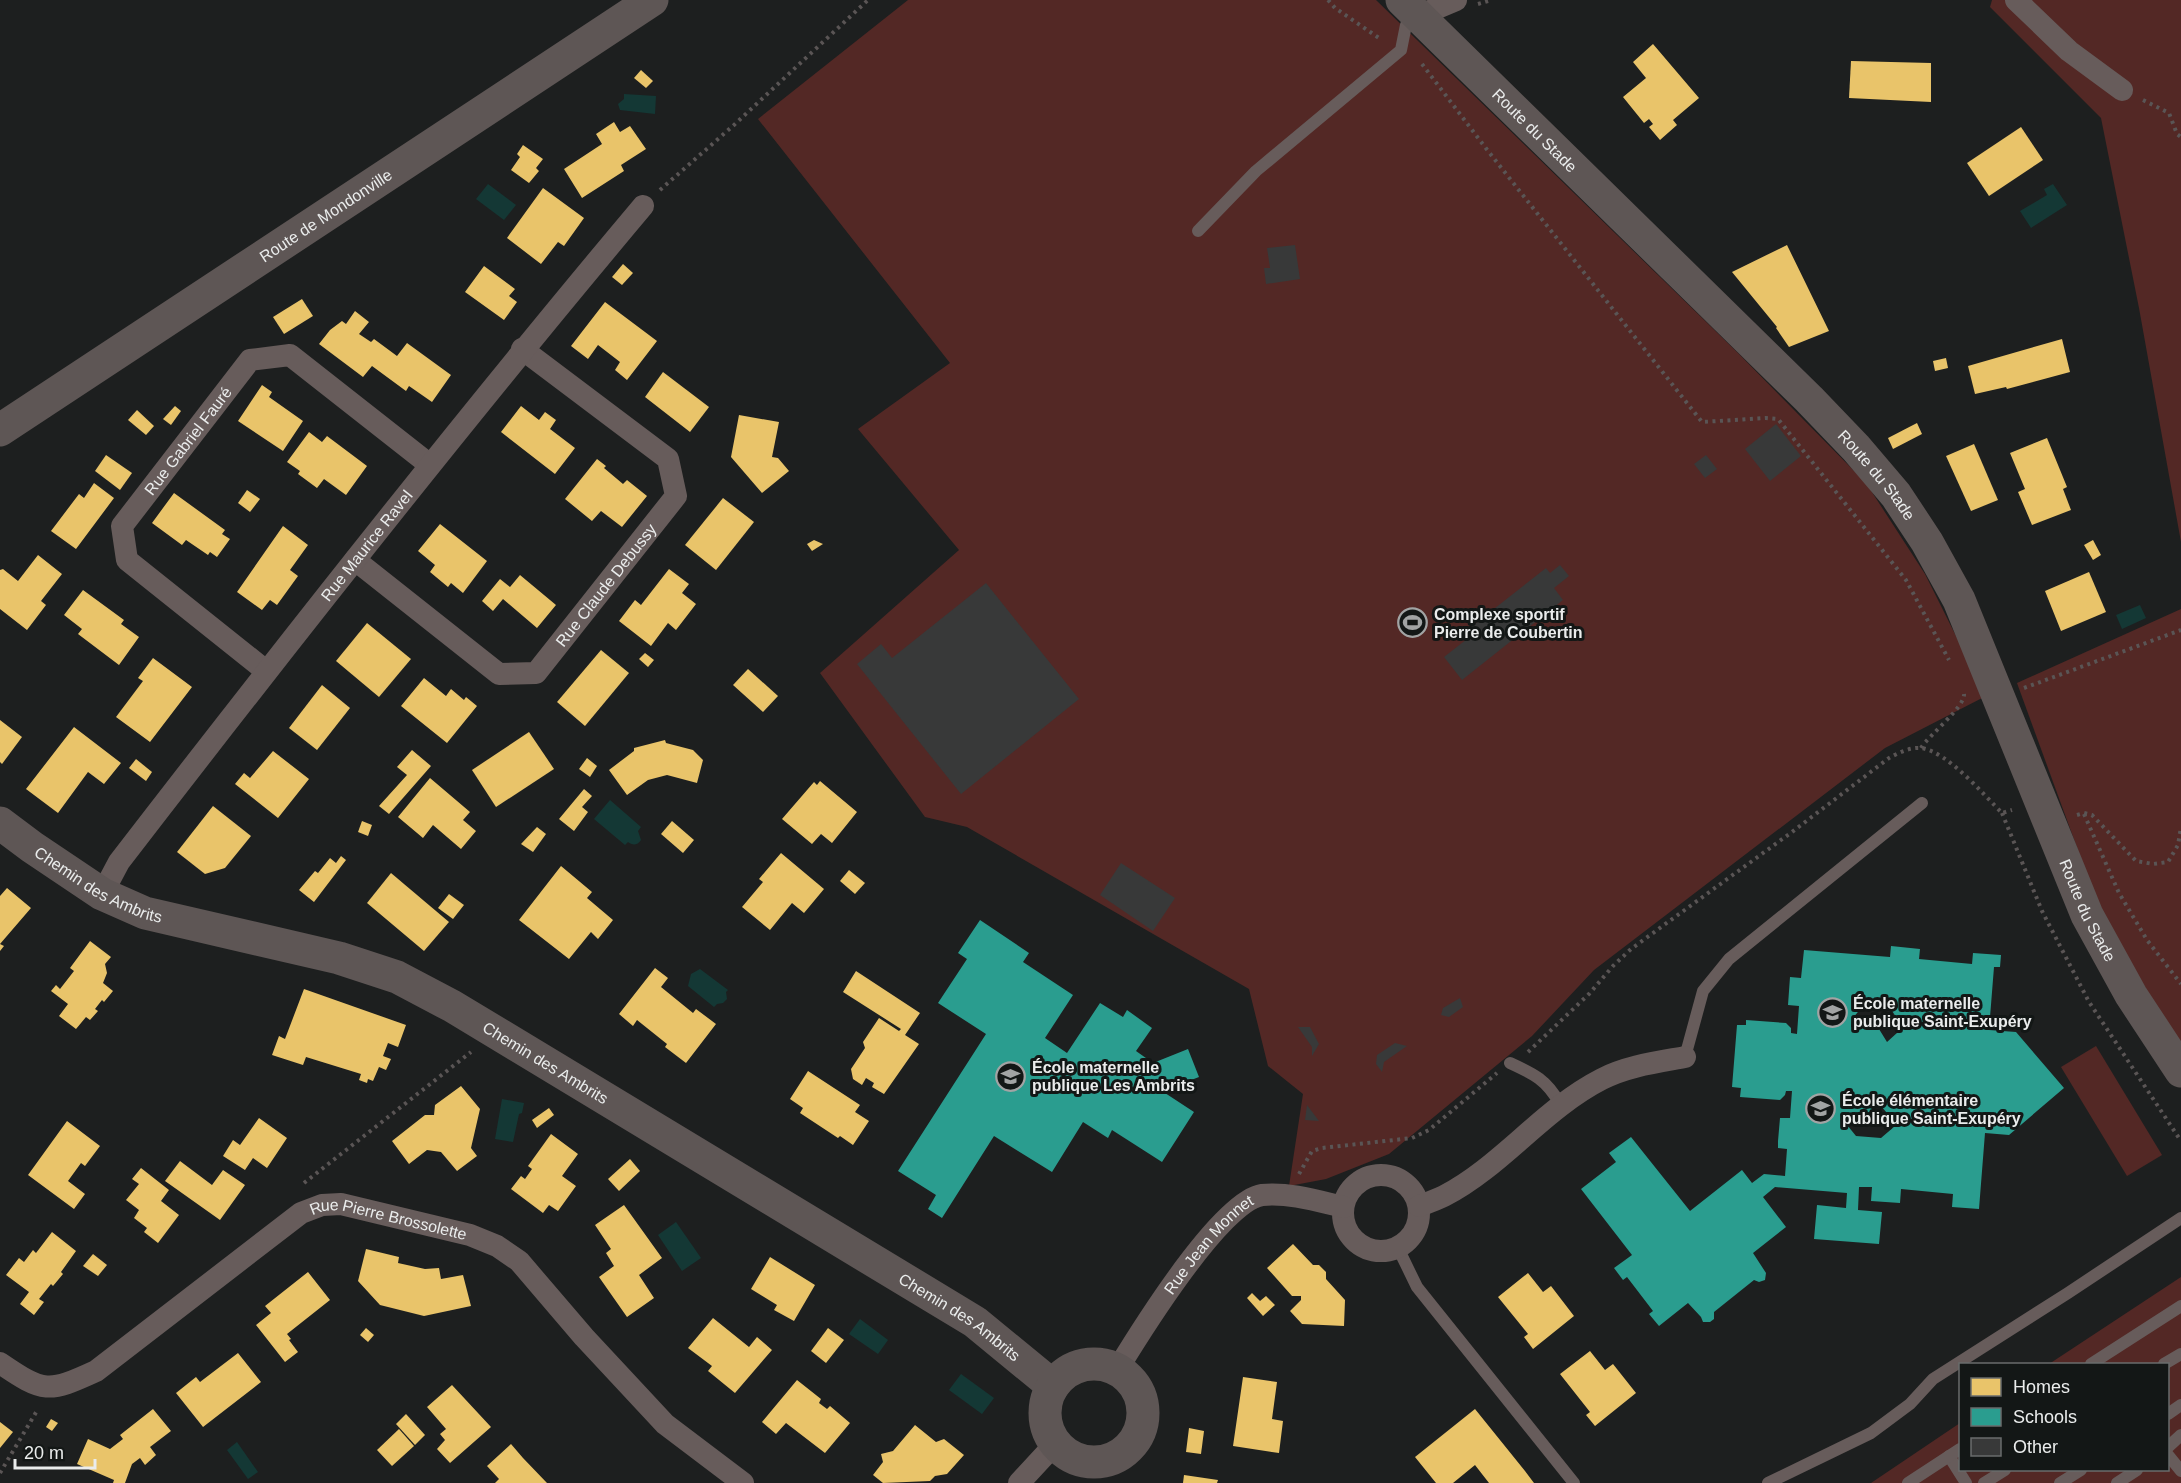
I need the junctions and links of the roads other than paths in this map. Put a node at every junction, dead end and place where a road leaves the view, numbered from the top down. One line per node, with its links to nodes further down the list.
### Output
1 (652, 0): 9 (main road, Route de Mondonville)
2 (1456, 0): 4 (street)
3 (2016, 0): 5 (street)
4 (1410, 8): 7 (lane); 18 (main road, Route du Stade)
5 (2122, 90)
6 (643, 206): 8 (street, Rue Maurice Ravel)
7 (1198, 231)
8 (522, 349): 10 (street, Rue Maurice Ravel); 11 (street, Rue Claude Debussy)
9 (0, 430)
10 (430, 465): 11 (street, Rue Maurice Ravel); 12 (street, Rue Gabriel Fauré)
11 (355, 560): 12 (street, Rue Maurice Ravel)
12 (266, 671): 15 (street, Rue Maurice Ravel)
13 (1923, 803): 16 (lane)
14 (0, 823): 15 (main road, Chemin des Ambrits)
15 (102, 894): 30 (main road, Chemin des Ambrits)
16 (1685, 1056): 19 (street)
17 (1510, 1063): 19 (lane)
18 (2181, 1071)
19 (1560, 1104): 20 (street)
20 (1419, 1206): 21 (street); 23 (street)
21 (1343, 1207): 23 (street); 29 (street, Rue Jean Monnet)
22 (2181, 1218): 45 (lane)
23 (1398, 1248): 44 (lane)
24 (2181, 1306): 27 (lane)
25 (2181, 1353): 28 (lane)
26 (0, 1363): 42 (street, Rue Pierre Brossolette)
27 (2094, 1363)
28 (2167, 1363)
29 (1117, 1370): 30 (main road); 37 (main road)
30 (1053, 1386): 32 (main road)
31 (2181, 1435): 33 (lane)
32 (1055, 1444): 37 (main road); 43 (street)
33 (2169, 1446)
34 (1959, 1450): 35 (lane)
35 (1949, 1456): 46 (lane); 47 (lane)
36 (2169, 1456): 41 (lane)
37 (1118, 1470)
38 (2003, 1471): 48 (lane)
39 (2079, 1471): 49 (lane)
40 (2135, 1471): 50 (lane)
41 (2181, 1471)
42 (743, 1483)
43 (1019, 1483)
44 (1574, 1483)
45 (1768, 1483)
46 (1908, 1483)
47 (1966, 1483)
48 (1984, 1483)
49 (2060, 1483)
50 (2117, 1483)

